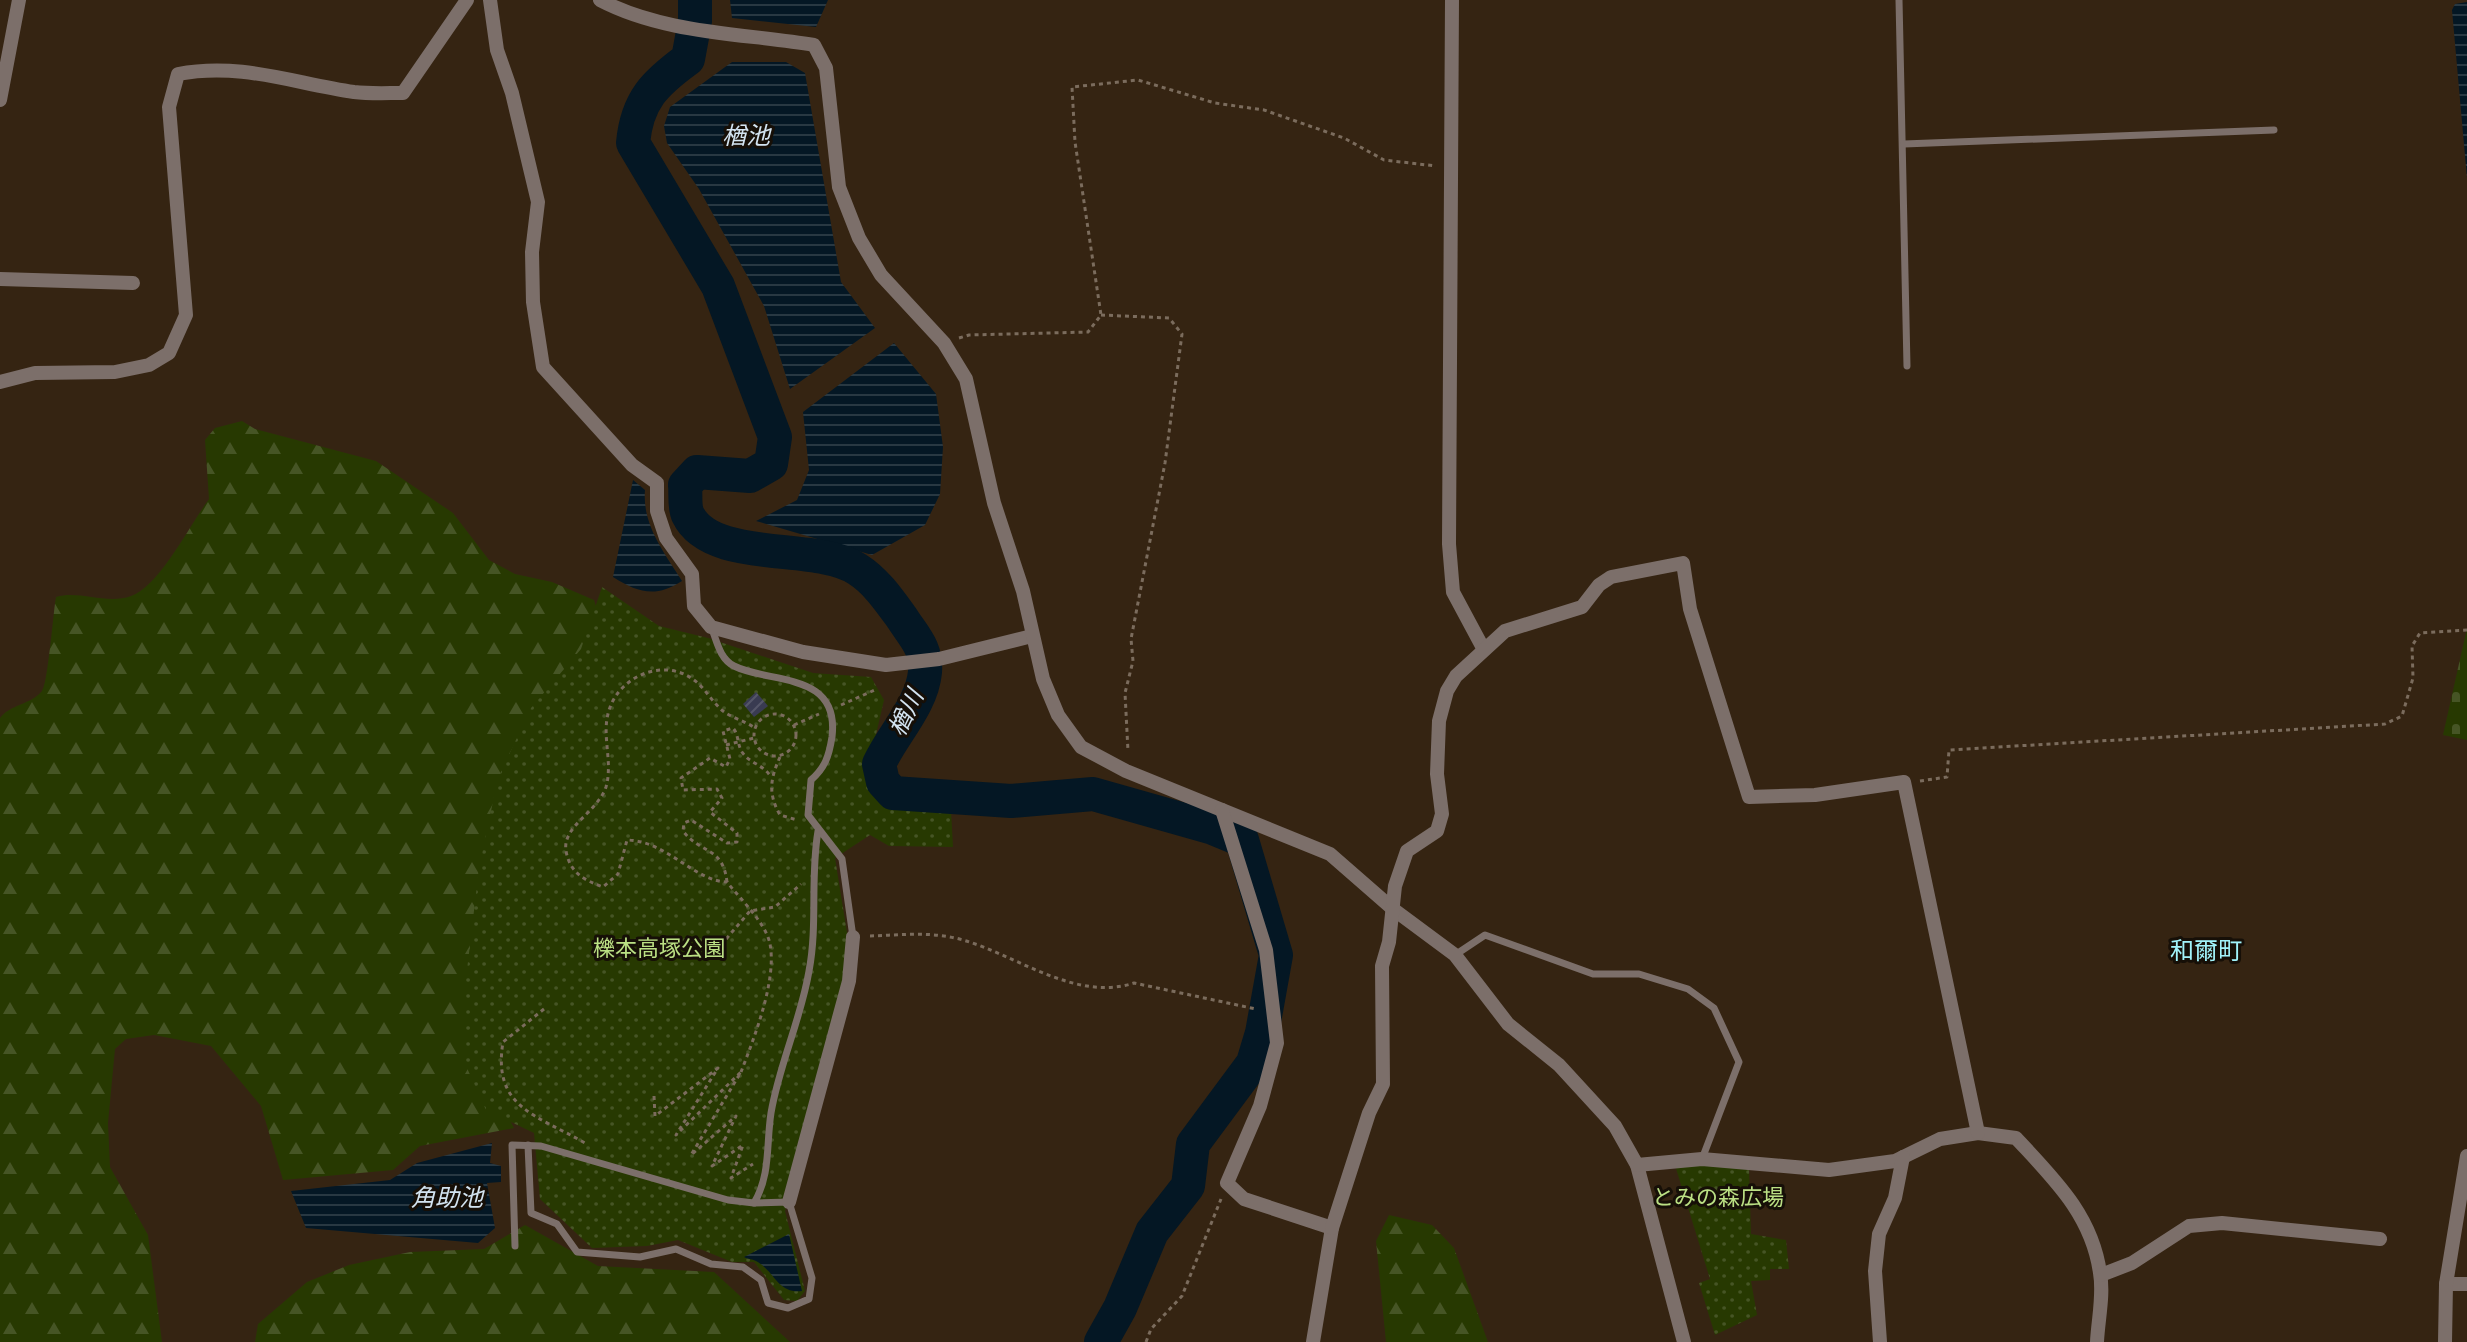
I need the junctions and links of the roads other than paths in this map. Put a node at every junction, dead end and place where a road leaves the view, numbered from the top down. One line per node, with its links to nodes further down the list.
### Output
1 (19, 0): 7 (street)
2 (467, 0): 13 (street)
3 (490, 0): 14 (street)
4 (600, 0): 15 (street)
5 (1452, 0): 16 (street)
6 (1899, 0): 9 (lane)
7 (0, 100)
8 (2274, 130): 9 (lane)
9 (1904, 144): 12 (lane)
10 (0, 279): 11 (street)
11 (133, 283)
12 (1907, 366)
13 (0, 382)
14 (711, 627): 15 (street); 18 (lane)
15 (1032, 636): 17 (street)
16 (1483, 648): 19 (street); 22 (street)
17 (1222, 810): 19 (street); 30 (street)
18 (818, 831): 20 (lane); 29 (lane)
19 (1393, 909): 21 (street); 30 (street)
20 (853, 937): 28 (street)
21 (1455, 955): 26 (lane); 27 (street)
22 (1978, 1133): 25 (street); 33 (street)
23 (528, 1145): 28 (lane); 29 (lane); 32 (lane)
24 (2467, 1156): 34 (street)
25 (1903, 1157): 26 (street); 38 (street)
26 (1702, 1159): 27 (street)
27 (1637, 1165): 37 (street)
28 (789, 1202): 29 (lane)
29 (754, 1203)
30 (1332, 1228): 36 (street)
31 (2380, 1239): 33 (street)
32 (515, 1246)
33 (2101, 1275): 39 (street)
34 (2446, 1284): 35 (street); 40 (street)
35 (2467, 1284)
36 (1313, 1342)
37 (1684, 1342)
38 (1880, 1342)
39 (2097, 1342)
40 (2445, 1342)

